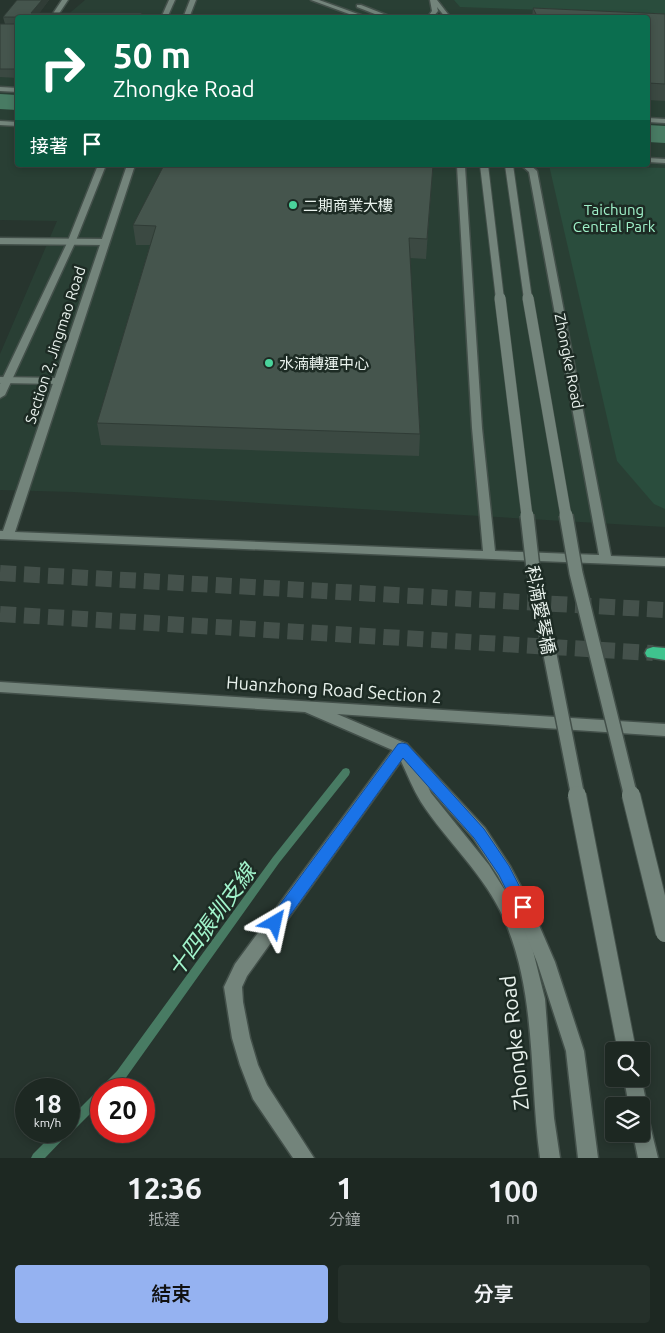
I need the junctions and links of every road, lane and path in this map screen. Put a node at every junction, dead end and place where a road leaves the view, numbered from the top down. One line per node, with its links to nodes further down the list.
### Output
1 (65, 0): 7 (street)
2 (172, 0): 8 (street)
3 (193, 0): 9 (street)
4 (314, 0): 10 (street)
5 (434, 1): 12 (street); 13 (street)
6 (348, 3): 11 (street)
7 (55, 15)
8 (165, 15)
9 (187, 15)
10 (358, 15)
11 (383, 15)
12 (431, 15)
13 (446, 15)
14 (0, 89): 15 (street)
15 (15, 90)
16 (650, 120): 17 (street)
17 (665, 121)
18 (0, 123): 19 (street)
19 (15, 124)
20 (650, 160): 21 (street)
21 (665, 161)
22 (101, 167): 30 (street, Section 2, Jingmao Road)
23 (130, 167): 29 (street, Section 2, Jingmao Road)
24 (461, 167): 35 (street)
25 (484, 167): 43 (street, 科湳愛琴橋, bridge)
26 (510, 167): 42 (street, bridge)
27 (528, 167): 36 (street, Zhongke Road)
28 (0, 241): 30 (street)
29 (105, 242): 30 (street); 32 (street, Section 2, Jingmao Road)
30 (71, 243): 31 (street, Section 2, Jingmao Road)
31 (3, 380): 32 (street); 33 (street, Section 2, Jingmao Road)
32 (60, 381): 34 (street, Section 2, Jingmao Road)
33 (0, 394)
34 (4, 535): 35 (street)
35 (489, 555): 36 (street)
36 (606, 560): 37 (street)
37 (665, 562)
38 (0, 687): 39 (street, Huanzhong Road Section 2)
39 (299, 705): 40 (street, Huanzhong Road Section 2); 41 (street)
40 (665, 730)
41 (402, 748): 45 (street); 47 (street); 48 (street, Zhongke Road)
42 (665, 933)
43 (625, 1042)
44 (644, 1142): 46 (street)
45 (588, 1154)
46 (647, 1155)
47 (304, 1158)
48 (550, 1158)

